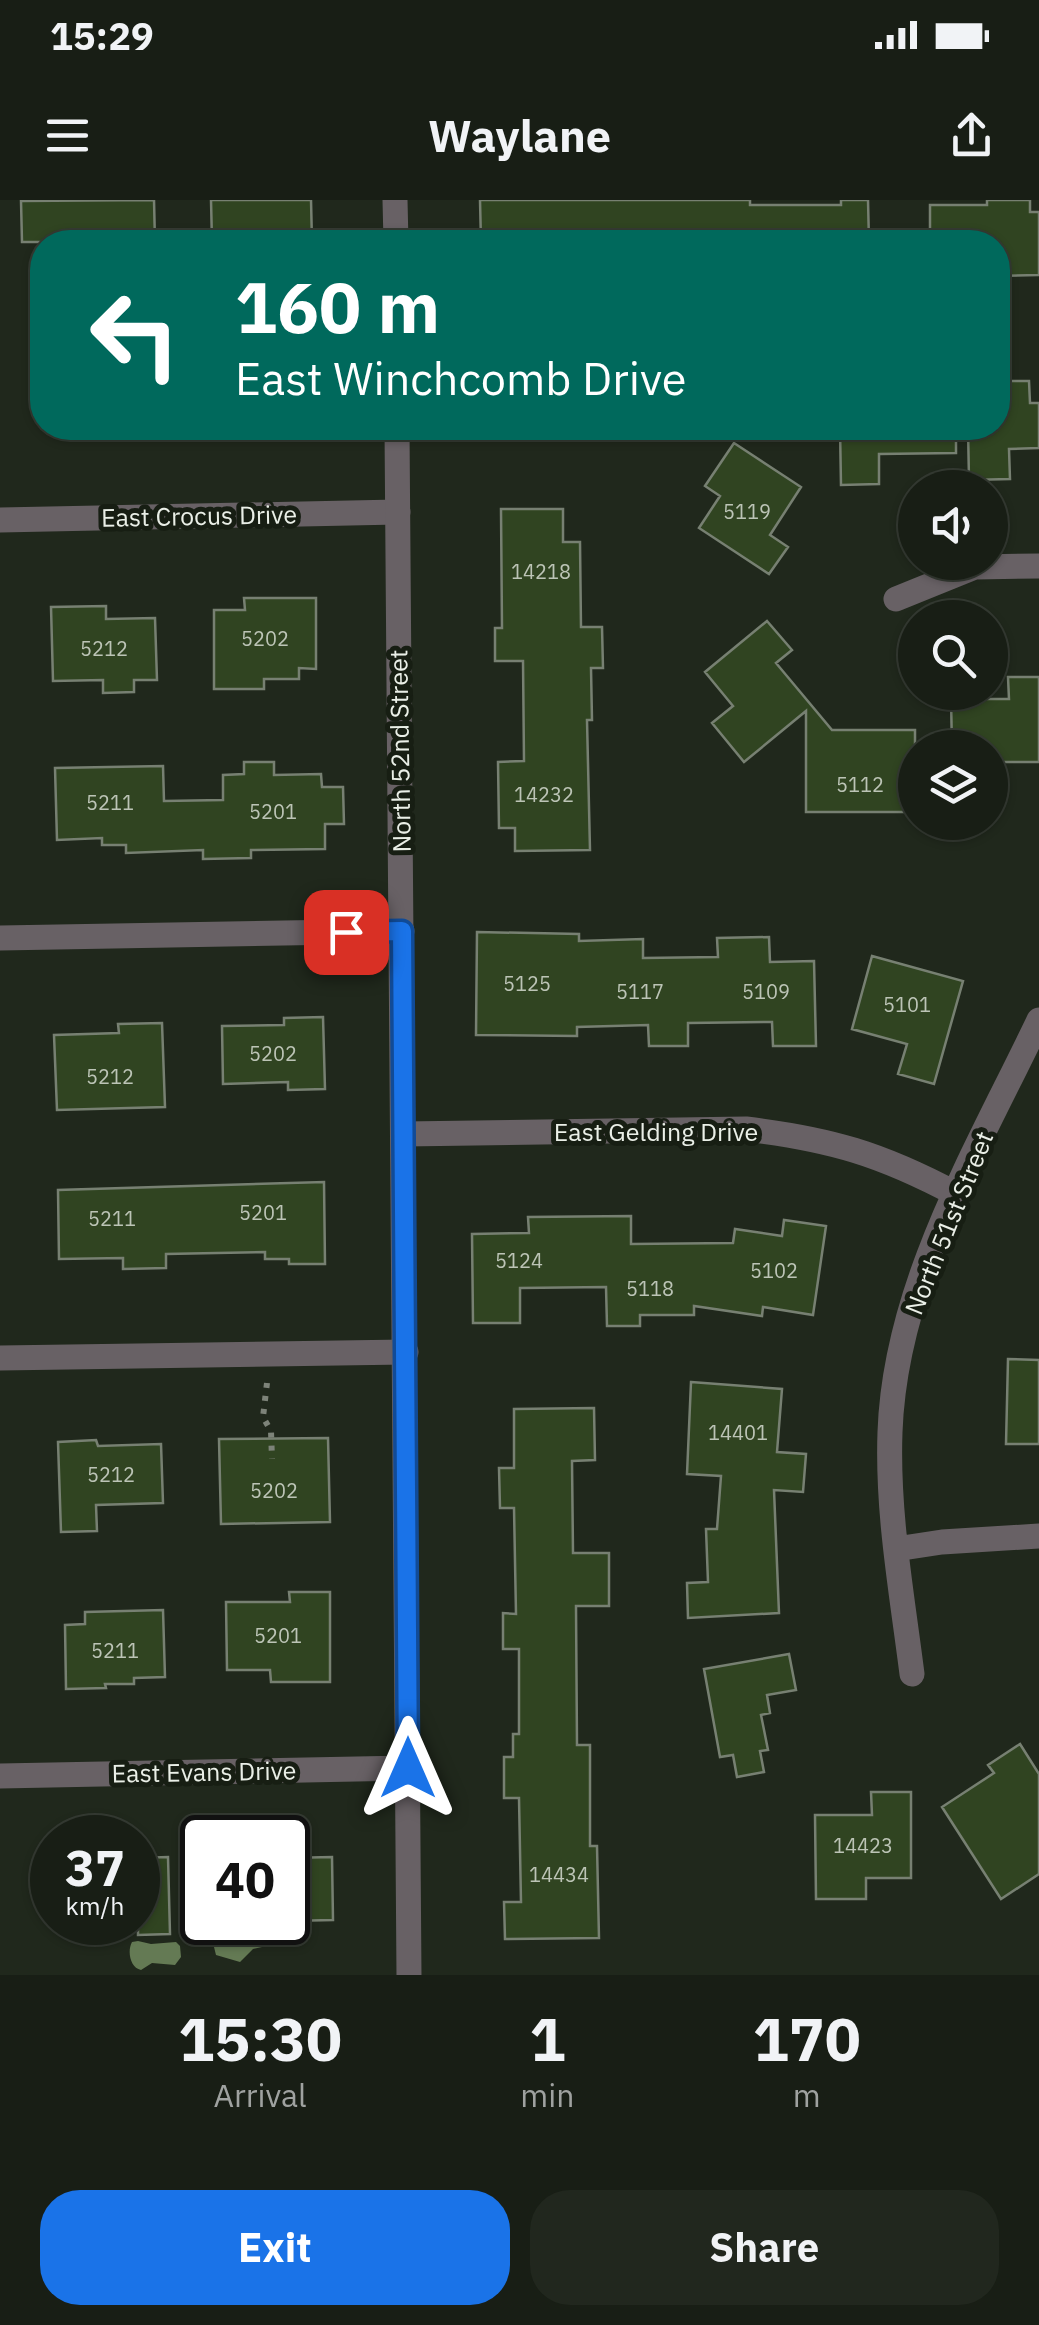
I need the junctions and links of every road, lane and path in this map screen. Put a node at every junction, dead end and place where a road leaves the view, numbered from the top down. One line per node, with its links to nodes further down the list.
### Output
1 (396, 200): 2 (street)
2 (396, 230)
3 (397, 440): 4 (street, North 52nd Street)
4 (398, 512): 5 (street, East Crocus Drive); 8 (street, North 52nd Street)
5 (0, 520)
6 (1039, 566): 7 (street)
7 (896, 599)
8 (402, 931): 9 (street); 11 (street, North 52nd Street)
9 (0, 938)
10 (1039, 1020): 12 (street, North 51st Street)
11 (404, 1134): 12 (street, East Gelding Drive); 13 (street, North 52nd Street)
12 (956, 1194): 18 (street, North 51st Street)
13 (406, 1352): 14 (street); 20 (street, North 52nd Street)
14 (0, 1358)
15 (268, 1384): 16 (path)
16 (272, 1460)
17 (1039, 1536): 18 (street)
18 (896, 1549): 19 (street, North 51st Street)
19 (912, 1674)
20 (408, 1768): 21 (street, East Evans Drive); 22 (street, North 52nd Street)
21 (0, 1776)
22 (409, 1975)

